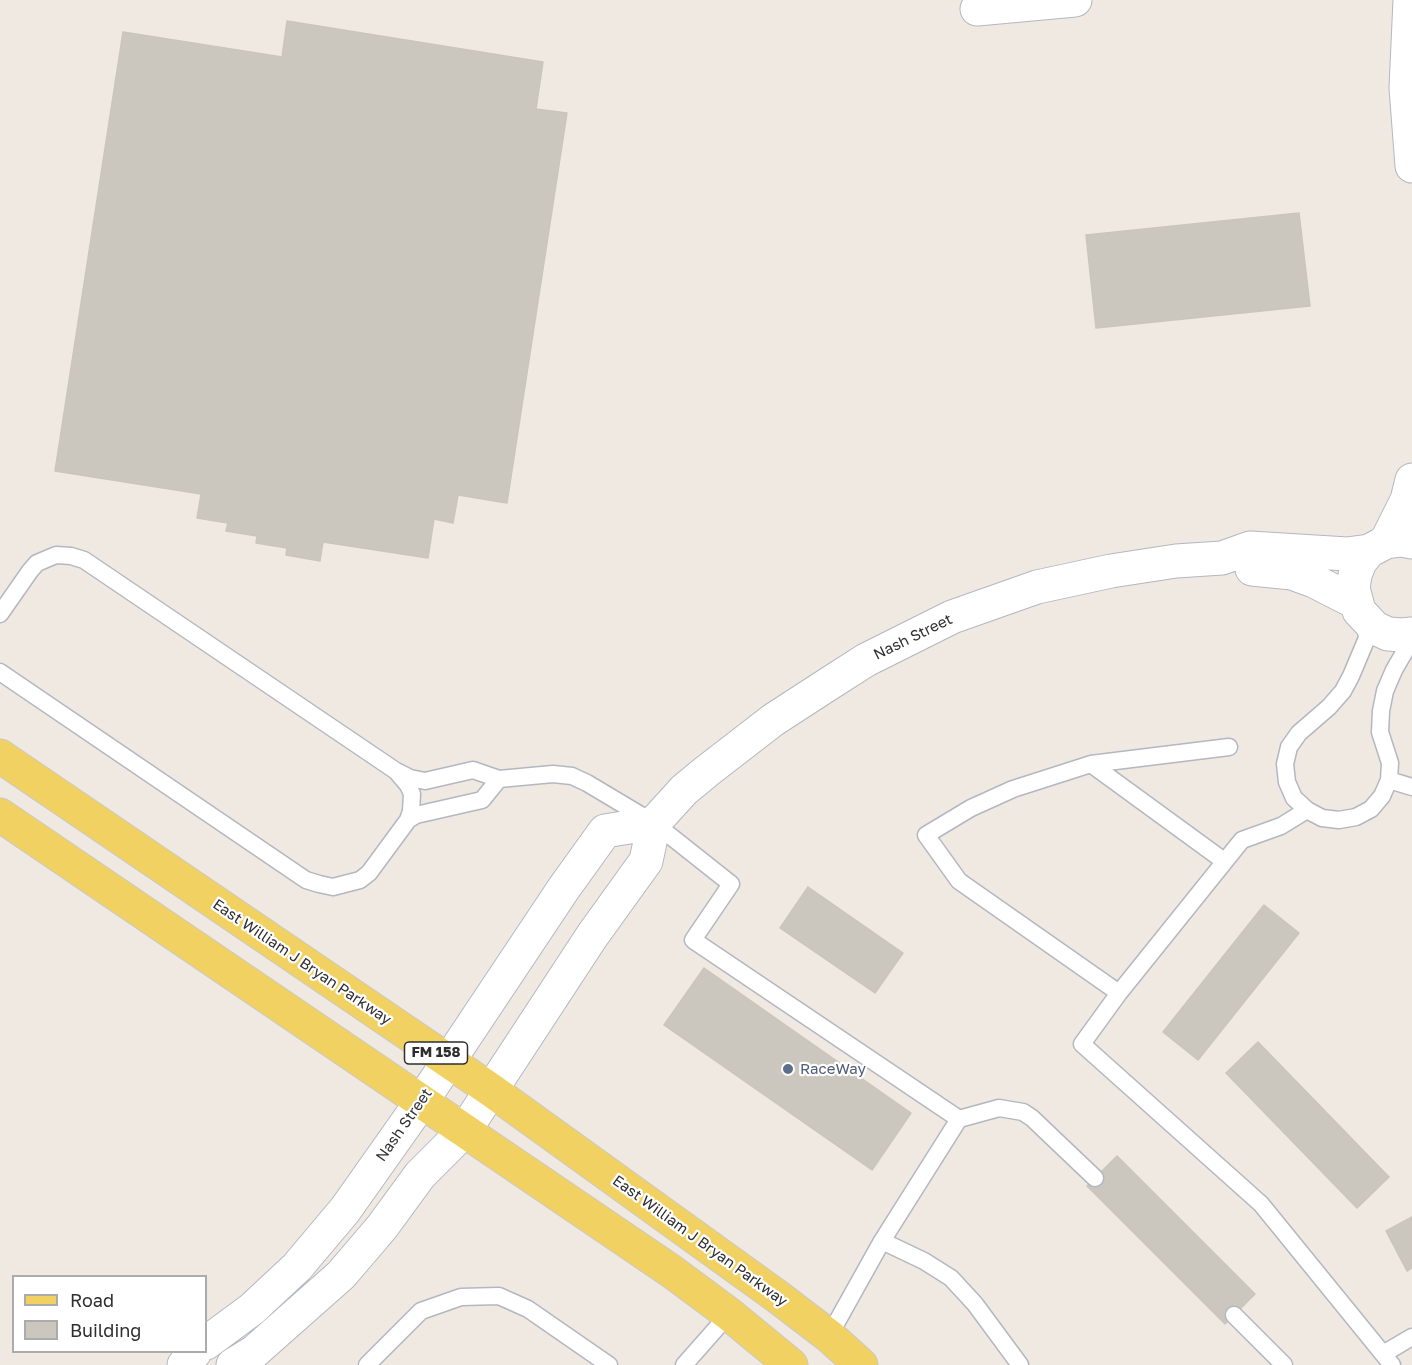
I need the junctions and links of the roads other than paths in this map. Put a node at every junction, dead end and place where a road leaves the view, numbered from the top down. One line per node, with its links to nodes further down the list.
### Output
1 (1075, 0): 3 (street)
2 (1410, 0): 4 (street)
3 (977, 9)
4 (1412, 166)
5 (1412, 480): 6 (street)
6 (1389, 545): 7 (street, Nash Street); 8 (street)
7 (1222, 558): 8 (street, Nash Street); 23 (street, Nash Street)
8 (1360, 610): 10 (street, Nash Street); 20 (lane)
9 (0, 614): 16 (lane)
10 (1412, 634)
11 (1412, 639): 18 (lane)
12 (0, 672): 22 (lane)
13 (1229, 747): 15 (lane)
14 (0, 756): 26 (main road, East William J Bryan Parkway / FM 158)
15 (1091, 764): 24 (lane); 25 (lane)
16 (396, 771): 17 (lane); 22 (lane)
17 (499, 779): 22 (lane); 23 (lane)
18 (1389, 780): 19 (lane); 20 (lane)
19 (1412, 787)
20 (1307, 810): 24 (lane)
21 (0, 816): 28 (main road, FM 158)
22 (408, 820)
23 (654, 823): 26 (street, Nash Street); 27 (street); 29 (lane)
24 (1224, 861): 25 (lane)
25 (1119, 993): 39 (lane)
26 (448, 1061): 27 (main road, East William J Bryan Parkway / FM 158); 28 (street, Nash Street)
27 (491, 1090): 30 (street); 35 (main road, East William J Bryan Parkway / FM 158)
28 (422, 1101): 30 (main road, FM 158); 37 (street, Nash Street)
29 (959, 1119): 31 (lane); 32 (lane)
30 (465, 1130): 33 (main road, FM 158); 41 (street)
31 (1095, 1178)
32 (882, 1241): 35 (lane); 47 (lane)
33 (729, 1314): 44 (lane); 45 (main road, FM 158)
34 (1234, 1315): 48 (lane)
35 (829, 1336): 46 (main road, East William J Bryan Parkway / FM 158)
36 (1412, 1337): 39 (lane)
37 (207, 1342)
38 (194, 1353): 40 (street)
39 (1388, 1359)
40 (184, 1365)
41 (233, 1365)
42 (367, 1365): 43 (lane)
43 (609, 1365)
44 (684, 1365)
45 (791, 1365)
46 (861, 1365)
47 (1020, 1365)
48 (1284, 1365)

